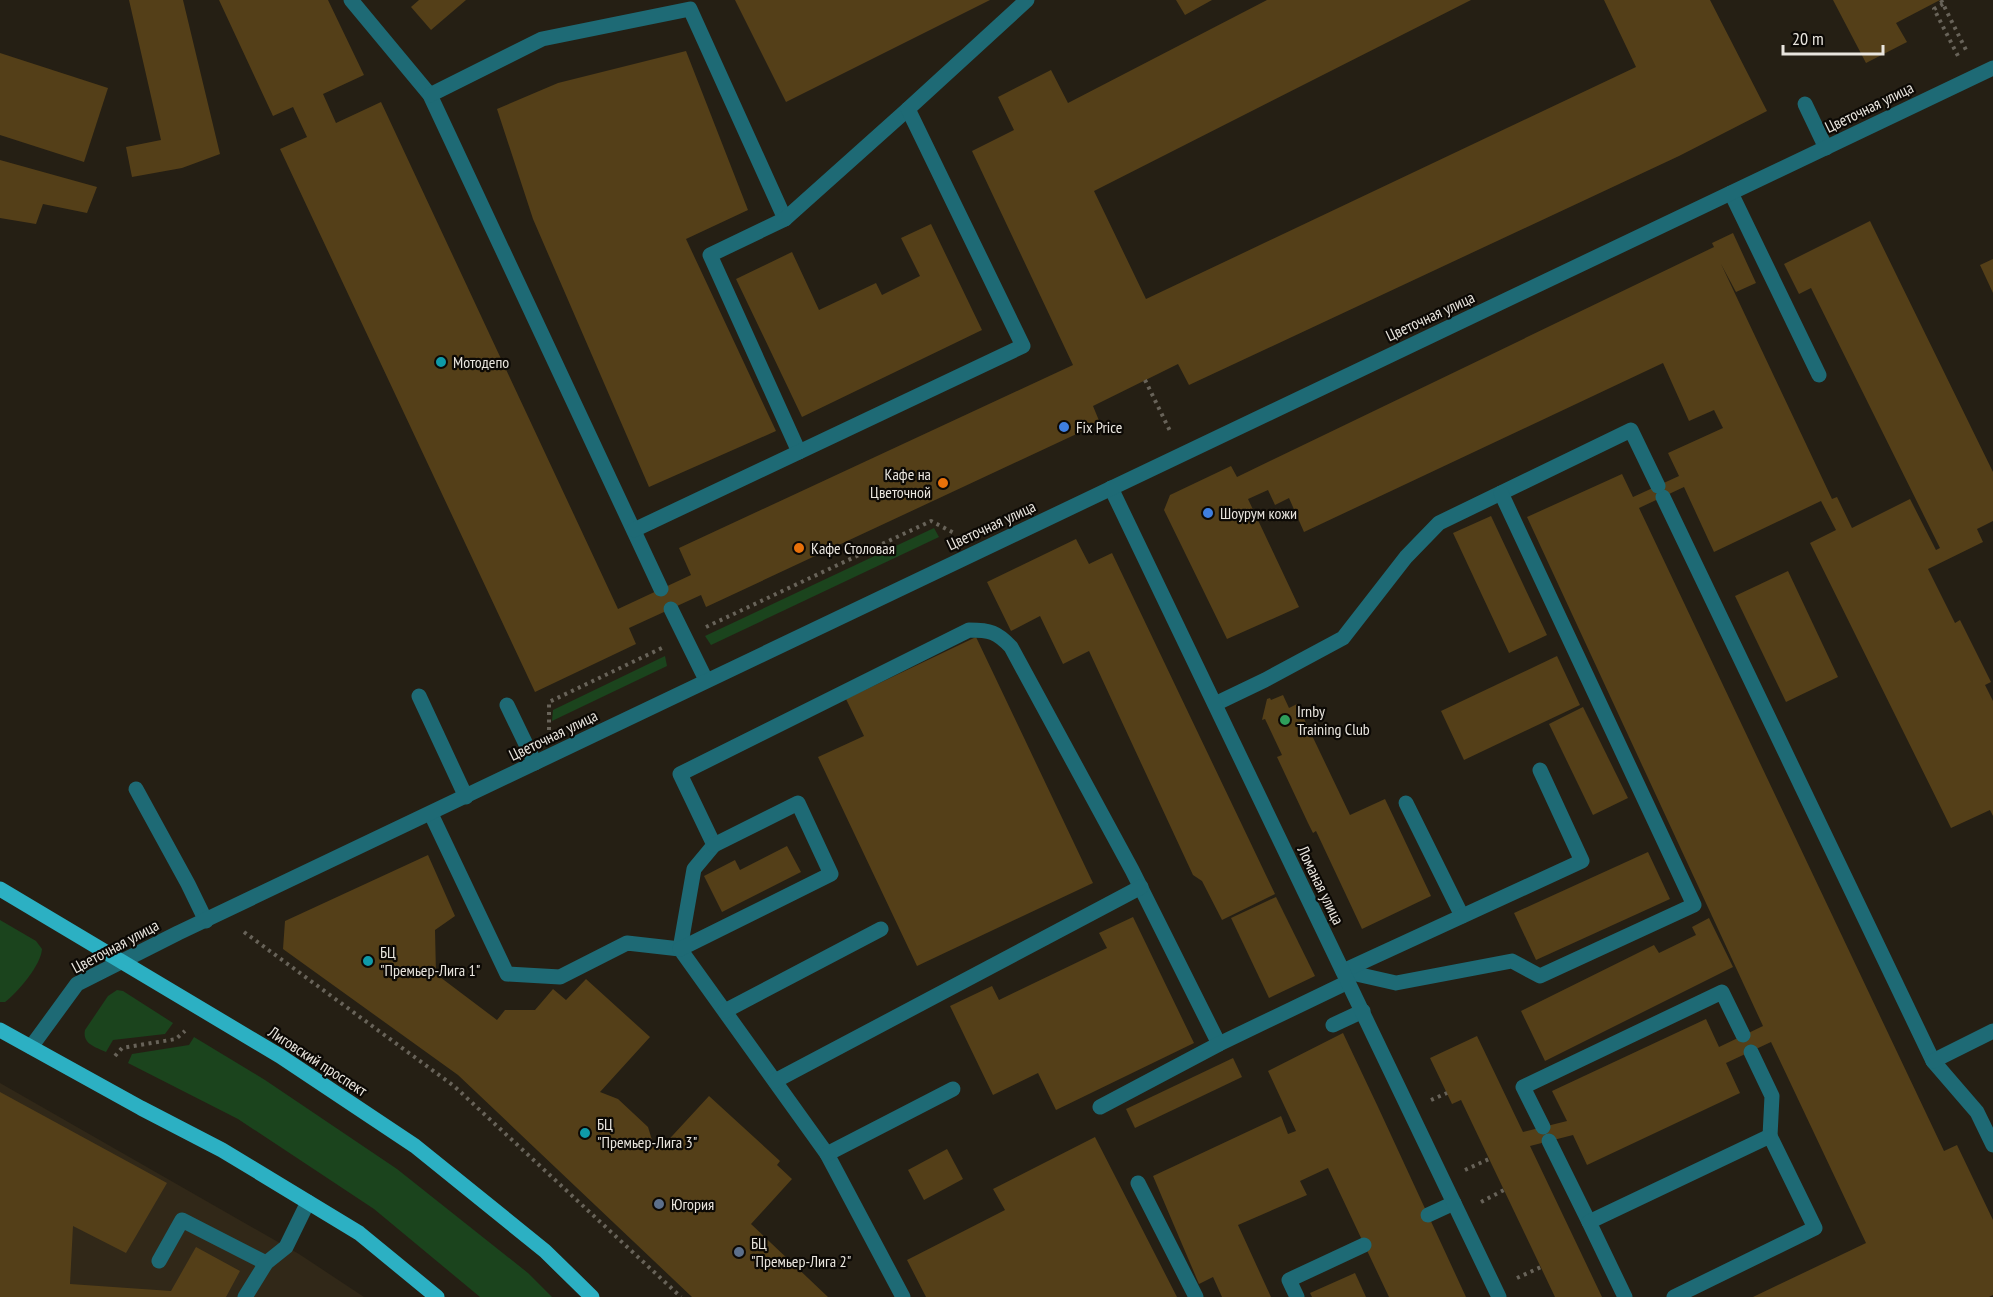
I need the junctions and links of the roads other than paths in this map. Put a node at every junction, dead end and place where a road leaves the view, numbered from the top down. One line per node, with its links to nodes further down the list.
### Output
1 (351, 0): 4 (street)
2 (1028, 0): 6 (street)
3 (1993, 68): 7 (street, Цветочная улица)
4 (430, 95): 9 (street); 14 (street)
5 (1805, 104): 7 (street)
6 (908, 109): 9 (street); 11 (street)
7 (1826, 148): 8 (street, Цветочная улица)
8 (1731, 193): 10 (street); 12 (street, Цветочная улица)
9 (785, 219): 11 (street)
10 (1819, 375)
11 (799, 452): 14 (street)
12 (1111, 488): 17 (street, Цветочная улица); 19 (street, Ломаная улица)
13 (1501, 493): 19 (street); 35 (street); 45 (street)
14 (634, 531): 15 (street)
15 (661, 589)
16 (671, 609): 17 (street)
17 (706, 680): 21 (street, Цветочная улица)
18 (419, 696): 24 (street)
19 (1215, 704): 35 (street, Ломаная улица)
20 (507, 705): 21 (street)
21 (535, 763): 24 (street, Цветочная улица)
22 (1540, 770): 30 (street)
23 (136, 789): 31 (street)
24 (466, 797): 26 (street, Цветочная улица)
25 (1406, 803): 30 (street)
26 (431, 814): 31 (street, Цветочная улица); 33 (street)
27 (714, 845): 28 (street); 33 (street); 33 (street)
28 (1141, 887): 42 (street); 46 (street)
29 (0, 889): 34 (main road, Лиговский проспект)
30 (1462, 916): 35 (street)
31 (206, 921): 34 (street, Цветочная улица)
32 (881, 929): 36 (street)
33 (680, 949): 36 (street)
34 (123, 961): 43 (street, Цветочная улица); 62 (main road, Лиговский проспект)
35 (1346, 976): 37 (street, Ломаная улица); 42 (street)
36 (724, 1011): 46 (street)
37 (1363, 1011): 38 (street); 54 (street, Ломаная улица)
38 (1333, 1025)
39 (0, 1030): 43 (main road)
40 (1993, 1031): 45 (street)
41 (1743, 1035): 56 (street)
42 (1219, 1044): 48 (street)
43 (31, 1047): 53 (main road)
44 (1751, 1052): 49 (street)
45 (1933, 1061): 50 (street)
46 (775, 1081): 51 (street)
47 (953, 1089): 51 (street)
48 (1100, 1107)
49 (1770, 1136): 56 (street); 68 (street)
50 (1993, 1145)
51 (827, 1154): 63 (street)
52 (1138, 1183): 64 (street)
53 (309, 1203): 59 (street); 61 (main road)
54 (1454, 1203): 55 (street); 66 (street, Ломаная улица)
55 (1428, 1215)
56 (1589, 1222): 67 (street)
57 (1364, 1245): 65 (street)
58 (159, 1261): 59 (street)
59 (266, 1263): 60 (street)
60 (245, 1297)
61 (437, 1297)
62 (592, 1297)
63 (903, 1297)
64 (1196, 1297)
65 (1297, 1297)
66 (1500, 1297)
67 (1625, 1297)
68 (1674, 1297)

